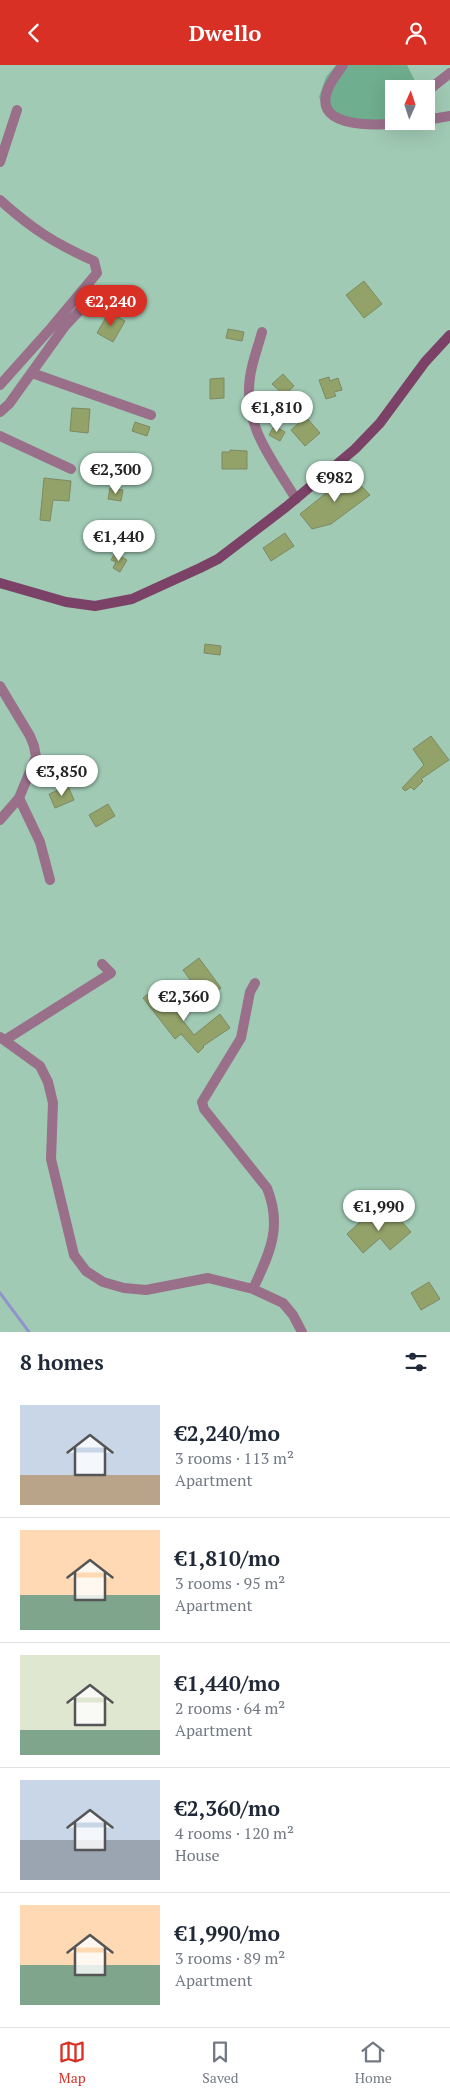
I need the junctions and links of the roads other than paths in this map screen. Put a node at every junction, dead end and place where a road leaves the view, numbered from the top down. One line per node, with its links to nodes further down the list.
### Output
1 (344, 65): 7 (street)
2 (450, 73): 3 (street)
3 (435, 85)
4 (17, 110): 8 (street)
5 (450, 116): 6 (street)
6 (435, 118)
7 (385, 125)
8 (0, 162)
9 (0, 200): 14 (street)
10 (106, 293): 13 (street)
11 (262, 332): 19 (street)
12 (450, 335): 19 (main road)
13 (32, 373): 15 (street); 16 (street)
14 (0, 385)
15 (0, 412)
16 (152, 415)
17 (0, 436): 18 (street)
18 (71, 469)
19 (296, 499): 20 (main road)
20 (0, 583)
21 (0, 686): 22 (street)
22 (19, 798): 23 (street); 24 (street)
23 (0, 820)
24 (50, 880)
25 (102, 964): 27 (street)
26 (255, 983): 28 (street)
27 (2, 1039): 28 (street)
28 (253, 1289): 29 (street)
29 (302, 1332)

